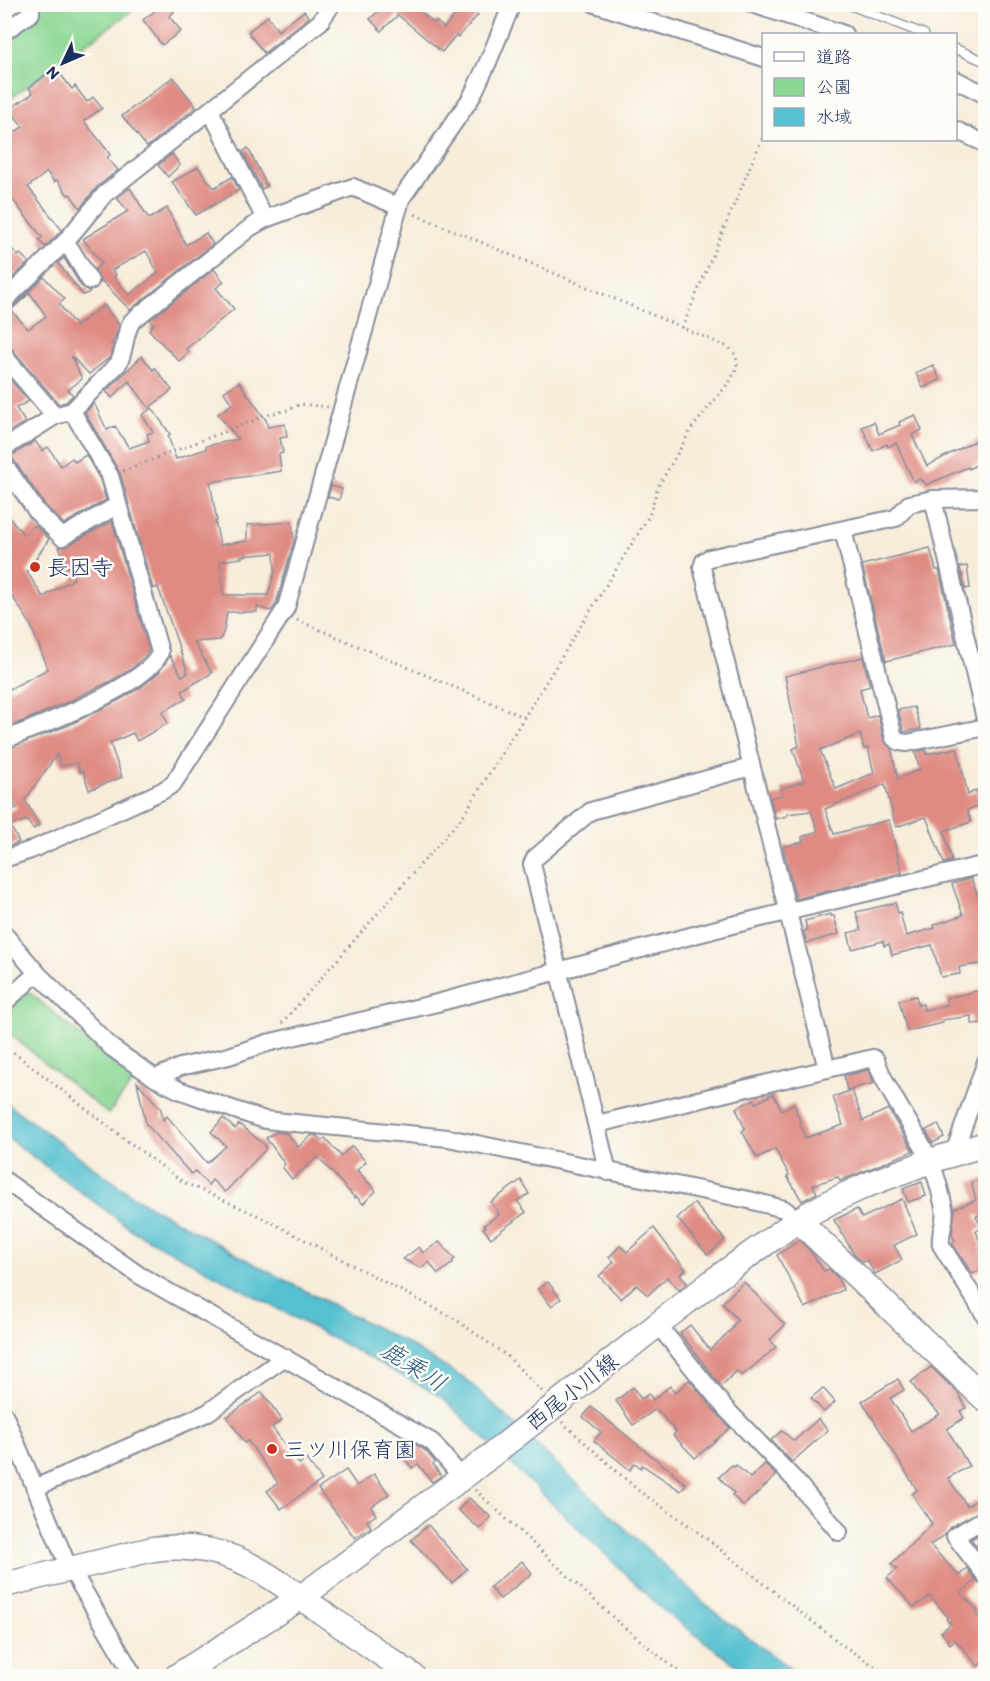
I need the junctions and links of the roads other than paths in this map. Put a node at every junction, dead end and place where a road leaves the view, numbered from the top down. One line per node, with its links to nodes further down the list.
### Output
1 (31, 4): 7 (street)
2 (332, 4): 15 (street)
3 (512, 4): 18 (street)
4 (595, 4): 11 (street)
5 (752, 4): 8 (street)
6 (847, 4): 9 (lane)
7 (4, 32)
8 (841, 33)
9 (921, 33)
10 (957, 49): 12 (lane)
11 (762, 57)
12 (986, 62)
13 (957, 80): 14 (street)
14 (986, 95)
15 (210, 110): 19 (street); 20 (street)
16 (957, 130): 17 (street)
17 (986, 144)
18 (399, 207): 19 (street); 36 (street)
19 (265, 219): 24 (street)
20 (65, 242): 21 (street); 22 (street)
21 (90, 281)
22 (4, 301)
23 (4, 356): 25 (street)
24 (72, 411): 25 (street); 30 (street)
25 (55, 416): 26 (street)
26 (4, 448)
27 (4, 464): 30 (street)
28 (986, 498): 29 (street)
29 (933, 499): 31 (street); 32 (street)
30 (118, 505): 34 (street)
31 (843, 530): 33 (street); 35 (street)
32 (986, 723)
33 (986, 727)
34 (4, 740)
35 (751, 767): 38 (street); 40 (street)
36 (4, 859)
37 (986, 864): 38 (street)
38 (788, 912): 40 (street); 44 (street)
39 (4, 934): 41 (street)
40 (558, 970): 45 (street); 46 (street)
41 (37, 973): 42 (street); 45 (street)
42 (4, 1003)
43 (986, 1062): 48 (street)
44 (827, 1069): 46 (street); 49 (street)
45 (155, 1078): 50 (street)
46 (597, 1124): 50 (street)
47 (986, 1144): 48 (main road, 西尾小川線)
48 (954, 1153): 49 (main road, 西尾小川線)
49 (930, 1161): 52 (main road, 西尾小川線); 53 (street)
50 (608, 1172): 52 (street)
51 (4, 1180): 55 (street)
52 (798, 1220): 54 (main road, 西尾小川線); 56 (main road)
53 (986, 1317)
54 (658, 1325): 58 (main road, 西尾小川線); 61 (street)
55 (285, 1357): 58 (street); 59 (street)
56 (986, 1400)
57 (4, 1413): 59 (street)
58 (467, 1474): 65 (main road, 西尾小川線)
59 (37, 1487): 62 (street)
60 (986, 1518): 63 (street)
61 (839, 1532)
62 (73, 1570): 64 (main road); 65 (main road); 66 (street)
63 (986, 1576)
64 (4, 1585)
65 (300, 1598): 67 (main road, 西尾小川線); 68 (main road)
66 (134, 1677)
67 (177, 1677)
68 (413, 1677)

